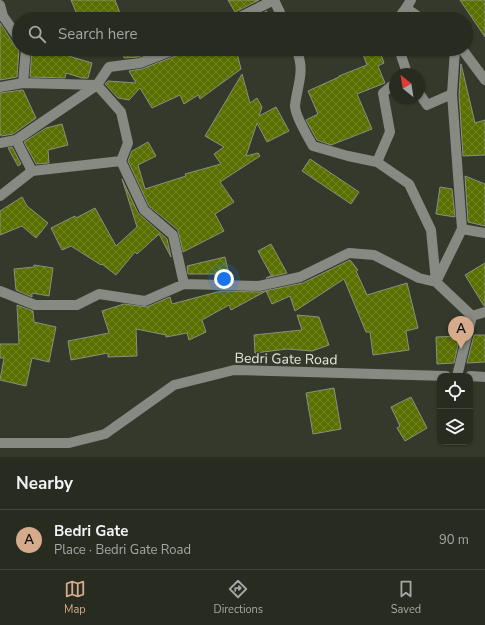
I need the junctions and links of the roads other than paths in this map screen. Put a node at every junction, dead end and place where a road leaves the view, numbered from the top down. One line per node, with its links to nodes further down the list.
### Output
1 (274, 0): 4 (street); 5 (street)
2 (408, 4): 6 (street)
3 (0, 5): 7 (street)
4 (250, 12)
5 (280, 12)
6 (415, 12)
7 (12, 28)
8 (25, 56): 16 (street)
9 (158, 56): 17 (street)
10 (300, 56): 25 (street)
11 (401, 56): 14 (street)
12 (455, 56): 20 (street)
13 (467, 56): 15 (street)
14 (405, 68)
15 (485, 80)
16 (23, 83): 17 (street); 18 (street)
17 (97, 85): 22 (street); 24 (street)
18 (0, 87)
19 (389, 88): 25 (street)
20 (452, 94): 21 (street); 28 (street)
21 (425, 102)
22 (16, 140): 23 (street); 26 (street)
23 (0, 143)
24 (121, 161): 26 (street); 31 (street)
25 (377, 162): 30 (street)
26 (32, 171): 27 (street)
27 (0, 196)
28 (462, 229): 29 (street); 30 (street)
29 (485, 233)
30 (436, 282): 31 (street); 34 (street)
31 (184, 284): 32 (street)
32 (0, 291)
33 (485, 312): 34 (street)
34 (472, 316): 35 (street)
35 (458, 373)
36 (437, 376): 39 (street, Bedri Gate Road)
37 (473, 376): 38 (street)
38 (485, 377)
39 (0, 443)

